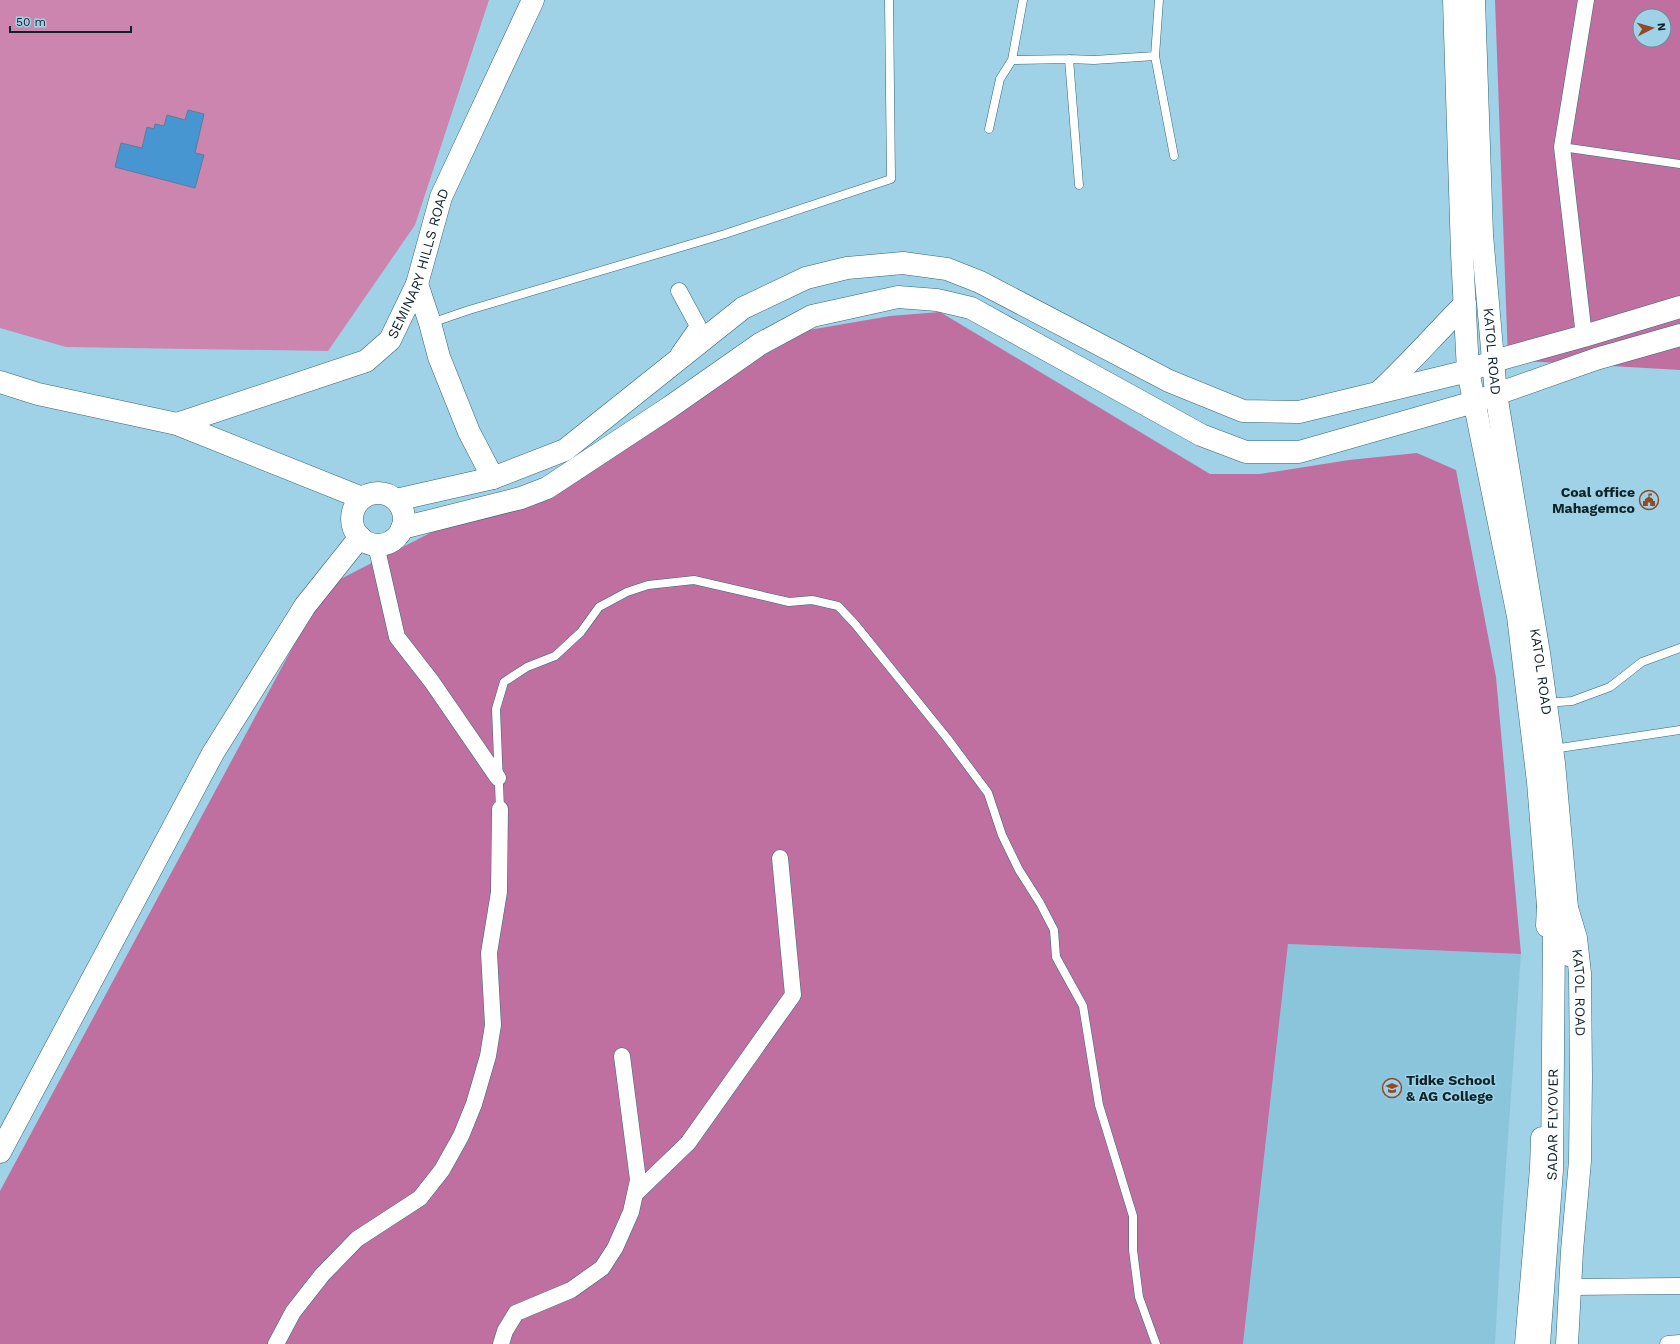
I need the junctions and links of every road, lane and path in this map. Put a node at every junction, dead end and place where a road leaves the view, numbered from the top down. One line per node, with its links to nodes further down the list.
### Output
1 (533, 0): 16 (main road, SEMINARY HILLS ROAD)
2 (889, 0): 20 (lane)
3 (1023, 0): 10 (lane)
4 (1159, 0): 8 (lane)
5 (1454, 0): 18 (main road, KATOL ROAD)
6 (1474, 0): 23 (main road, KATOL ROAD)
7 (1586, 0): 12 (street)
8 (1155, 56): 9 (lane); 13 (lane)
9 (1069, 59): 10 (lane); 15 (lane)
10 (1012, 60): 11 (lane)
11 (989, 129)
12 (1562, 147): 14 (lane); 22 (street)
13 (1174, 156)
14 (1680, 164)
15 (1079, 186)
16 (417, 284): 20 (main road); 30 (main road, SEMINARY HILLS ROAD)
17 (679, 291): 24 (street)
18 (1465, 304): 25 (main road, KATOL ROAD); 27 (main road)
19 (1680, 307): 22 (main road)
20 (430, 323): 31 (main road)
21 (1680, 335): 28 (main road)
22 (1584, 336): 23 (main road)
23 (1494, 361): 25 (main road); 28 (main road, KATOL ROAD)
24 (670, 366): 27 (main road); 31 (main road)
25 (1468, 371): 27 (main road); 29 (main road, KATOL ROAD)
26 (0, 382): 30 (main road)
27 (1377, 393)
28 (1496, 394): 29 (main road); 37 (main road, KATOL ROAD)
29 (1474, 402): 34 (main road); 43 (main road, KATOL ROAD)
30 (177, 424): 32 (main road)
31 (493, 478): 33 (main road)
32 (362, 498): 33 (main road); 35 (main road)
33 (396, 500): 34 (main road)
34 (402, 528): 35 (main road)
35 (368, 541): 40 (street); 46 (main road)
36 (1680, 648): 37 (lane)
37 (1546, 703): 39 (main road, KATOL ROAD)
38 (1680, 730): 39 (lane)
39 (1552, 749): 43 (main road, KATOL ROAD)
40 (498, 778): 41 (lane); 54 (lane)
41 (500, 809): 52 (street)
42 (780, 858): 48 (street)
43 (1558, 907): 44 (main road, SADAR FLYOVER); 50 (main road, KATOL ROAD); 55 (main road, KATOL ROAD)
44 (1561, 975): 56 (main road, SADAR FLYOVER); 57 (main road, SADAR FLYOVER)
45 (622, 1056): 48 (street)
46 (5, 1130): 47 (main road)
47 (0, 1152)
48 (635, 1194): 53 (street)
49 (1680, 1286): 50 (street)
50 (1569, 1287): 58 (main road, KATOL ROAD)
51 (1680, 1343): 59 (street)
52 (276, 1344)
53 (501, 1344)
54 (1156, 1344)
55 (1526, 1344)
56 (1539, 1344)
57 (1548, 1344)
58 (1567, 1344)
59 (1668, 1344)

